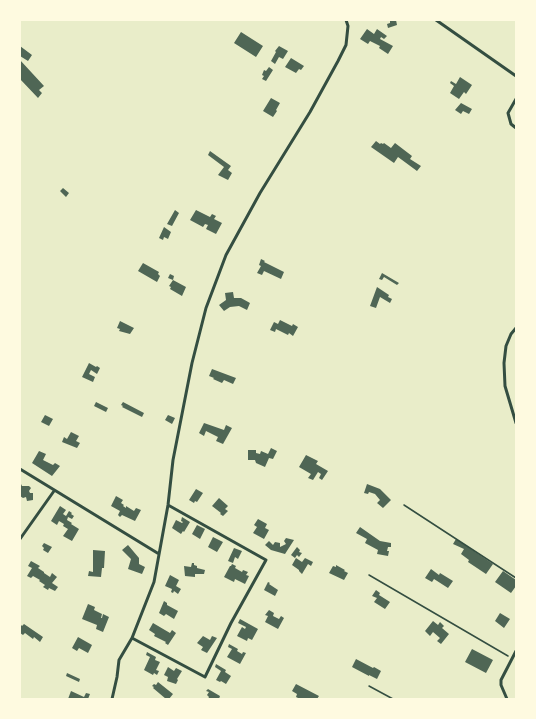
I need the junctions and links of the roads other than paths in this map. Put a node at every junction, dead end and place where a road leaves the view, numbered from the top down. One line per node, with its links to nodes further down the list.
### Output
1 (346, 20): 10 (street)
2 (436, 20): 3 (street)
3 (516, 76)
4 (516, 99): 5 (street)
5 (516, 128)
6 (516, 328): 7 (street)
7 (516, 423)
8 (20, 469): 9 (street)
9 (54, 491): 11 (street); 12 (street)
10 (168, 505): 12 (street); 13 (street)
11 (20, 539)
12 (159, 554): 13 (street)
13 (132, 638): 15 (street)
14 (516, 651): 16 (street)
15 (112, 699)
16 (507, 699)

